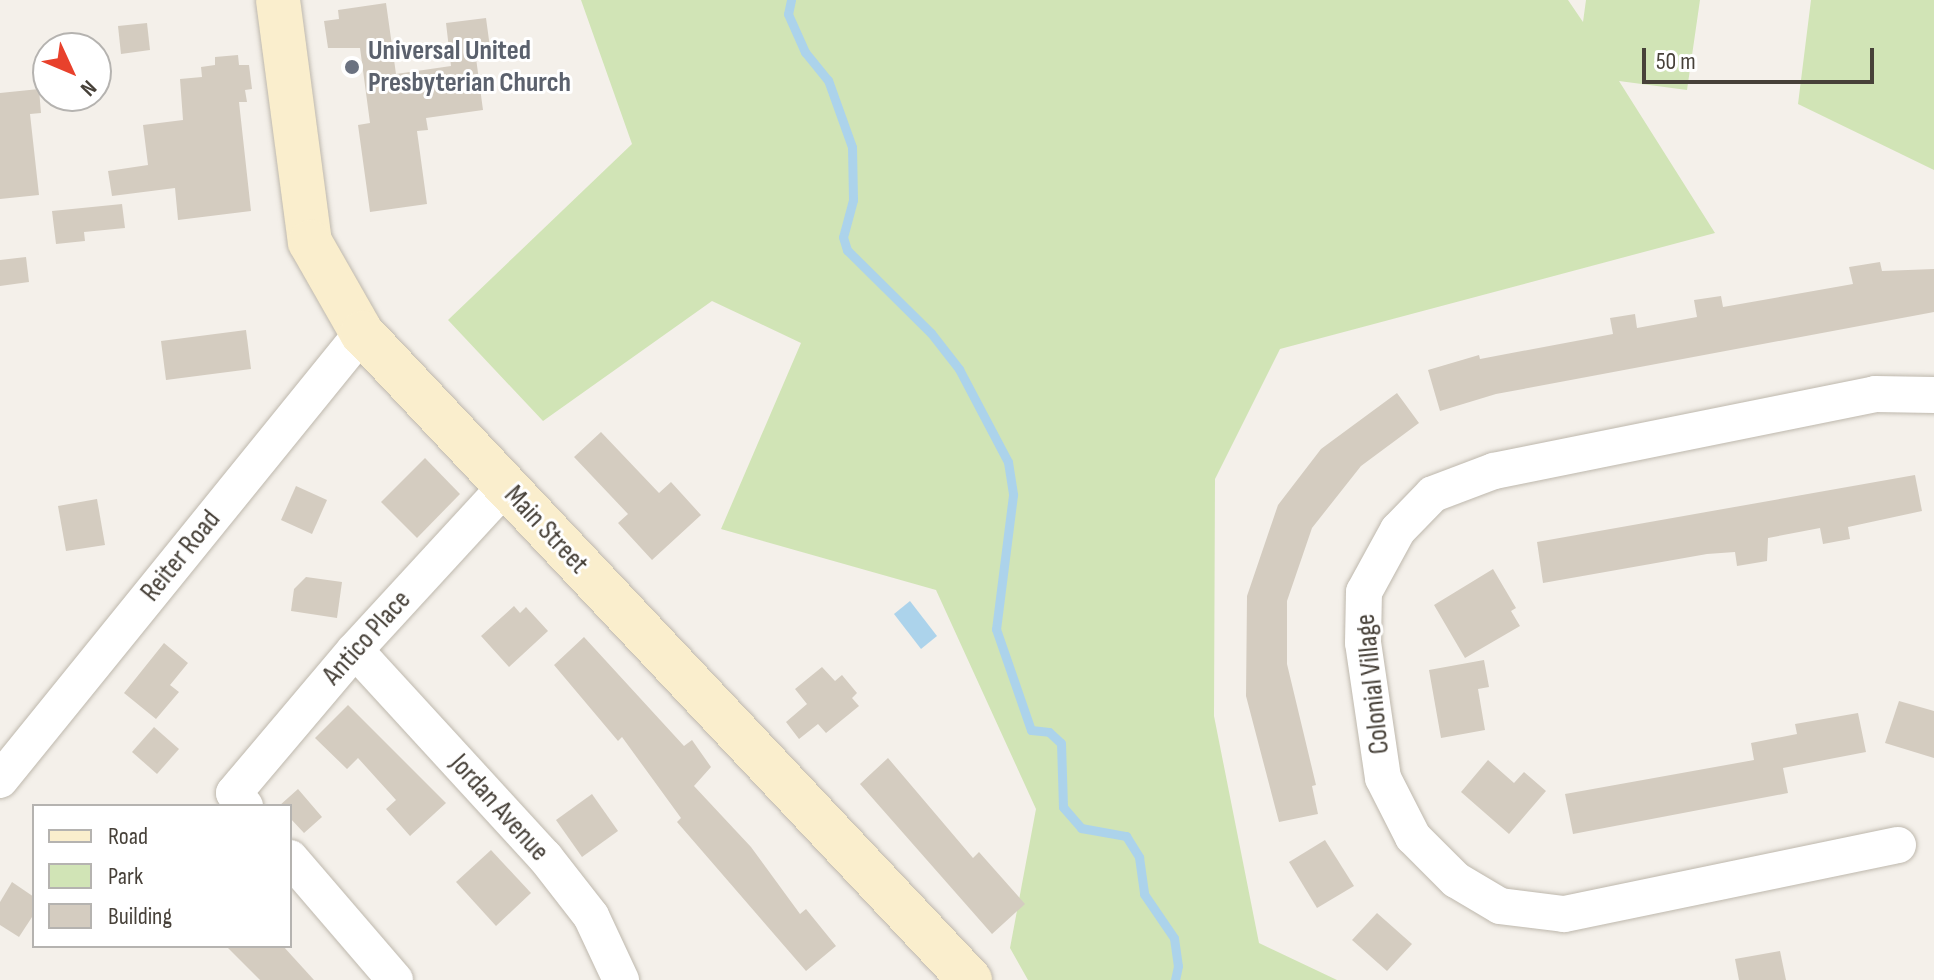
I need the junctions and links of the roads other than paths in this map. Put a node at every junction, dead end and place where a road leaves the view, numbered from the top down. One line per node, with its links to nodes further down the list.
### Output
1 (278, 0): 2 (street, Main Street)
2 (362, 333): 4 (street, Main Street); 6 (street, Reiter Road)
3 (1934, 395): 8 (street, Colonial Village)
4 (505, 487): 5 (street, Antico Place); 12 (street, Main Street)
5 (355, 650): 7 (street, Antico Place); 11 (street, Jordan Avenue)
6 (3, 768)
7 (239, 800)
8 (1898, 845)
9 (292, 860): 10 (street)
10 (395, 980)
11 (621, 980)
12 (970, 980)

